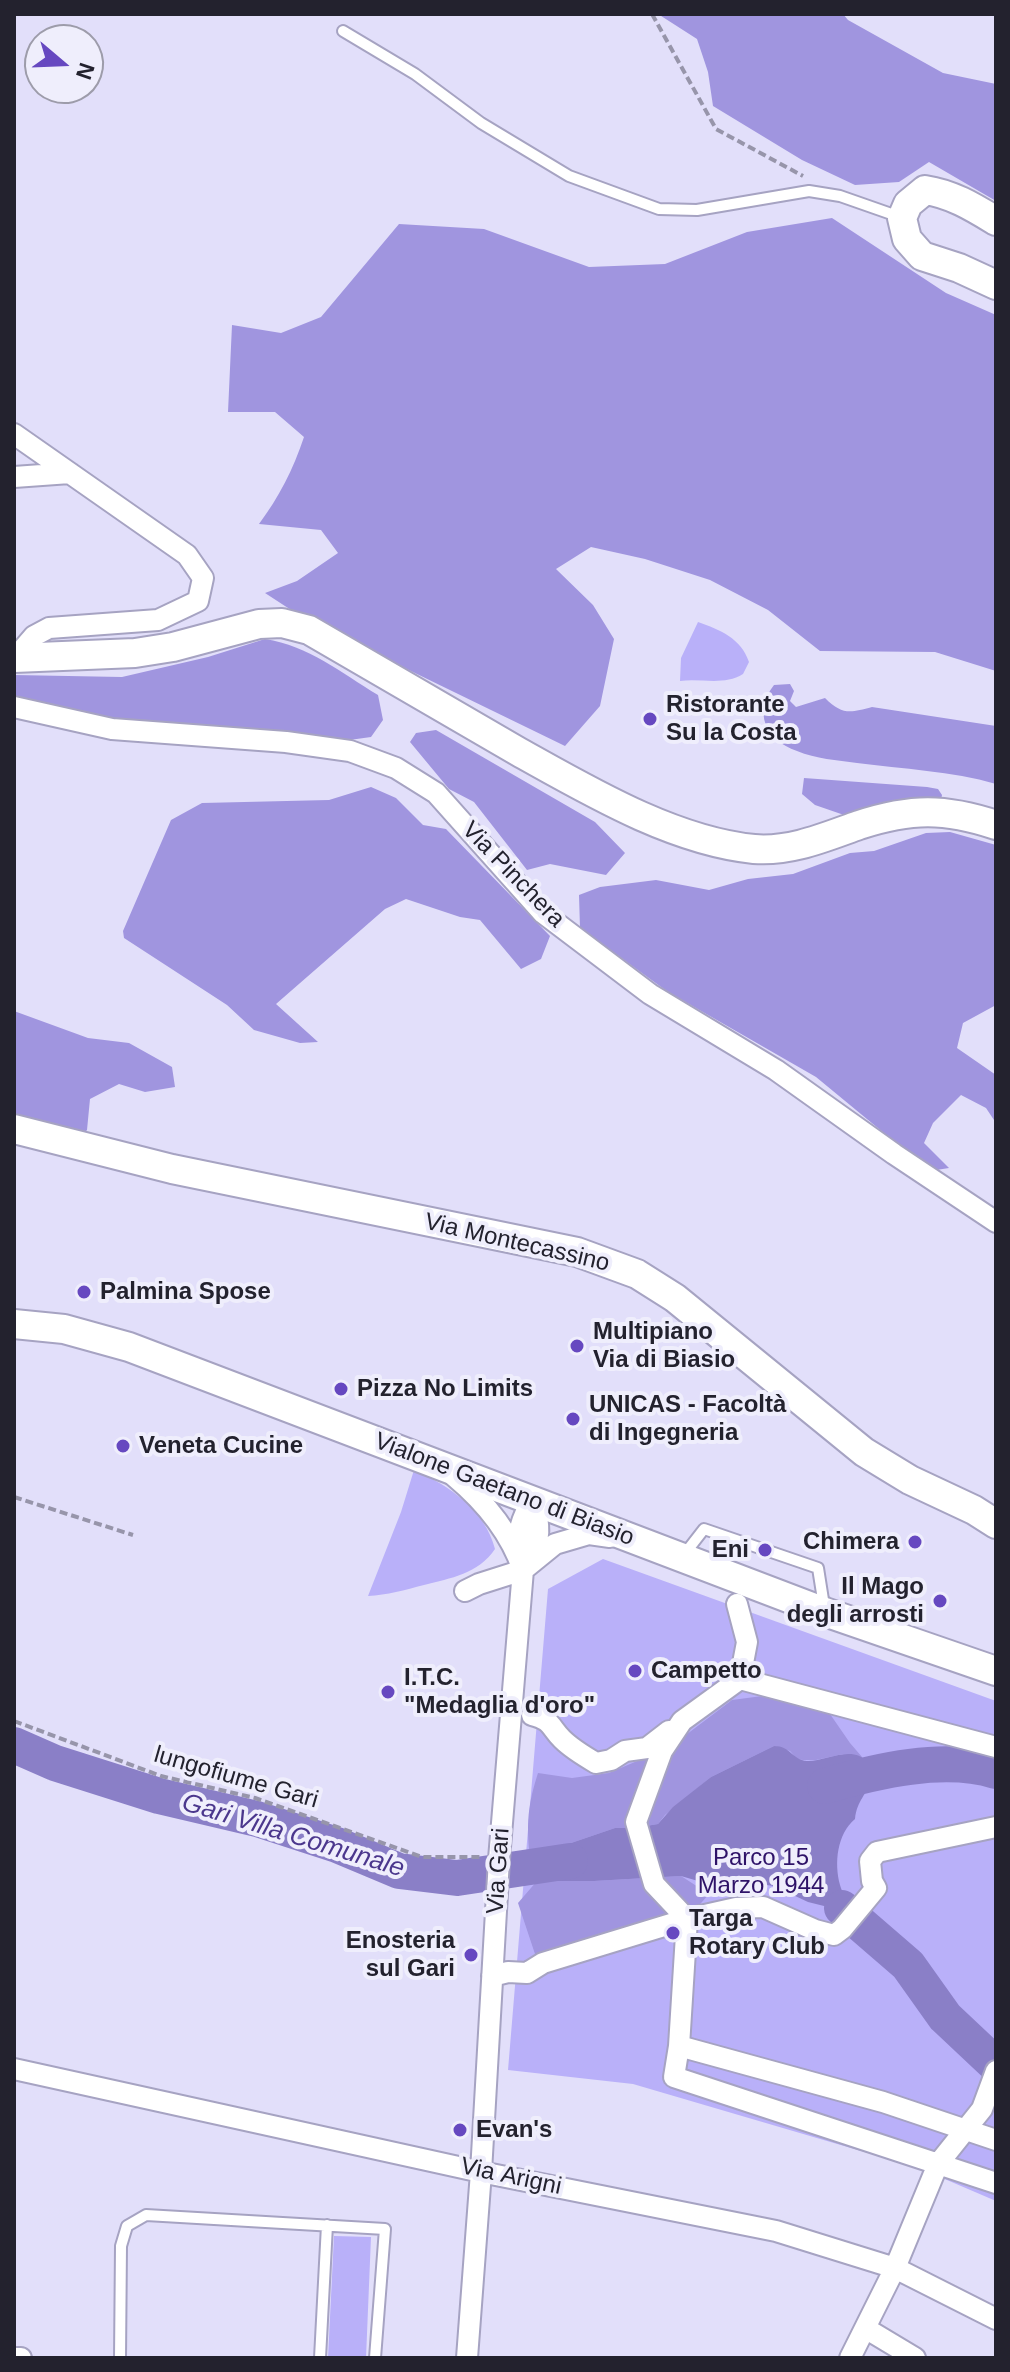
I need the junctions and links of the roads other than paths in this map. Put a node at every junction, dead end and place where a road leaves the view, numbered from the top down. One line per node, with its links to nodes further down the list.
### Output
1 (343, 31): 2 (lane)
2 (902, 218): 3 (street); 4 (street)
3 (996, 221)
4 (996, 285)
5 (14, 434): 6 (street)
6 (70, 473): 7 (street); 8 (street)
7 (14, 477)
8 (14, 658): 10 (street)
9 (14, 707): 12 (street, Via Pinchera)
10 (996, 825)
11 (14, 1129): 16 (street, Via Montecassino)
12 (996, 1222)
13 (14, 1324): 14 (street, Vialone Gaetano di Biasio)
14 (438, 1464): 15 (street, Vialone Gaetano di Biasio); 19 (street)
15 (533, 1499): 17 (street, Vialone Gaetano di Biasio); 19 (street, Via Gari)
16 (996, 1524)
17 (633, 1539): 18 (street, Vialone Gaetano di Biasio); 19 (street)
18 (682, 1558): 22 (street, Vialone Gaetano di Biasio); 22 (lane)
19 (520, 1563): 20 (street); 30 (street, Via Gari)
20 (465, 1591)
21 (737, 1604): 24 (street)
22 (825, 1612): 23 (street, Vialone Gaetano di Biasio)
23 (994, 1672)
24 (740, 1679): 26 (street); 27 (street)
25 (532, 1715): 26 (street)
26 (682, 1721): 29 (street)
27 (996, 1747)
28 (996, 1827): 29 (street)
29 (687, 1919): 30 (street); 31 (street)
30 (492, 1976): 37 (street, Via Gari)
31 (679, 2046): 34 (street); 36 (street)
32 (14, 2069): 37 (street, Via Arigni)
33 (993, 2077): 34 (street)
34 (967, 2130): 35 (street); 36 (street)
35 (996, 2140)
36 (938, 2164): 38 (street); 40 (street)
37 (481, 2172): 40 (street, Via Arigni); 48 (street, Via Gari)
38 (996, 2183)
39 (327, 2225): 45 (lane); 46 (lane); 47 (lane)
40 (895, 2268): 41 (street, Via Arigni); 42 (street)
41 (996, 2319)
42 (865, 2328): 49 (street); 50 (street)
43 (14, 2358): 44 (street)
44 (21, 2358)
45 (120, 2358)
46 (320, 2358)
47 (375, 2358)
48 (467, 2358)
49 (850, 2358)
50 (915, 2358)

